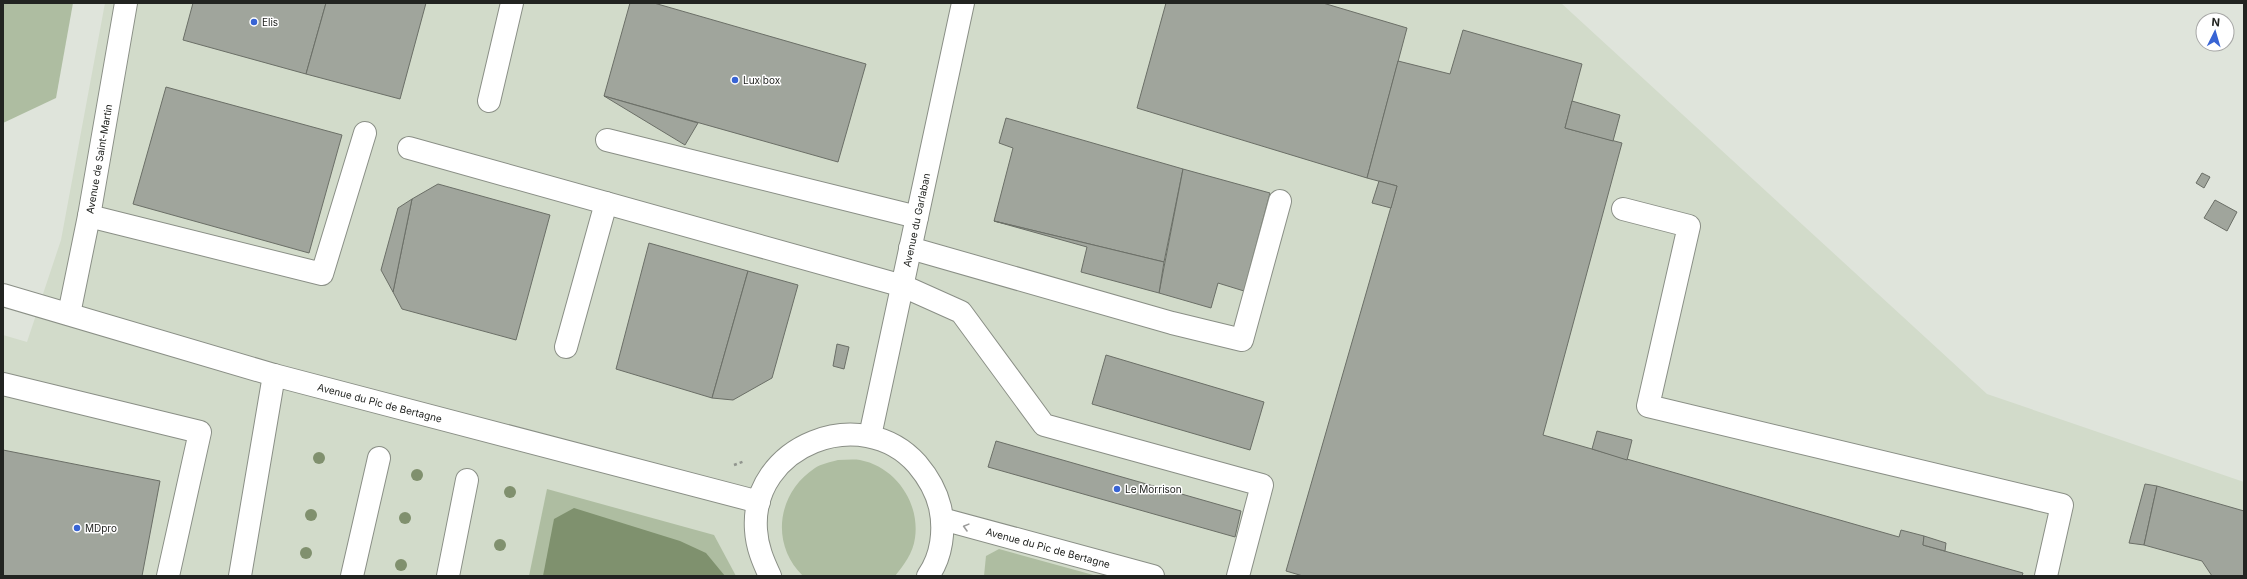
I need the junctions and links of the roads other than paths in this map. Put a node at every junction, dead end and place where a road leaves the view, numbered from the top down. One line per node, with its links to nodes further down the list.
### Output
1 (126, 3): 11 (street, Avenue de Saint-Martin)
2 (512, 3): 4 (street)
3 (963, 3): 12 (street, Avenue du Garlaban)
4 (489, 101)
5 (365, 133): 11 (street)
6 (607, 140): 12 (street)
7 (409, 148): 9 (street)
8 (1280, 201): 13 (street)
9 (606, 203): 14 (street); 17 (street)
10 (1623, 210): 33 (street)
11 (89, 216): 16 (street, Avenue de Saint-Martin)
12 (917, 217): 13 (street, Avenue du Garlaban)
13 (910, 248): 14 (street, Avenue du Garlaban)
14 (903, 286): 20 (street, Avenue du Garlaban); 32 (street)
15 (3, 295): 16 (street, Avenue du Pic de Bertagne)
16 (69, 314): 18 (street, Avenue du Pic de Bertagne)
17 (566, 346)
18 (274, 375): 23 (street, Avenue du Pic de Bertagne); 26 (street)
19 (3, 384): 25 (street)
20 (870, 436): 23 (street); 24 (street)
21 (379, 458): 27 (street)
22 (467, 480): 28 (street)
23 (759, 502): 29 (street)
24 (942, 519): 30 (street); 31 (street, Avenue du Pic de Bertagne, one-way to 24)
25 (168, 576)
26 (240, 576)
27 (352, 576)
28 (448, 576)
29 (770, 576)
30 (928, 576)
31 (1153, 576)
32 (1238, 576)
33 (2046, 576)

